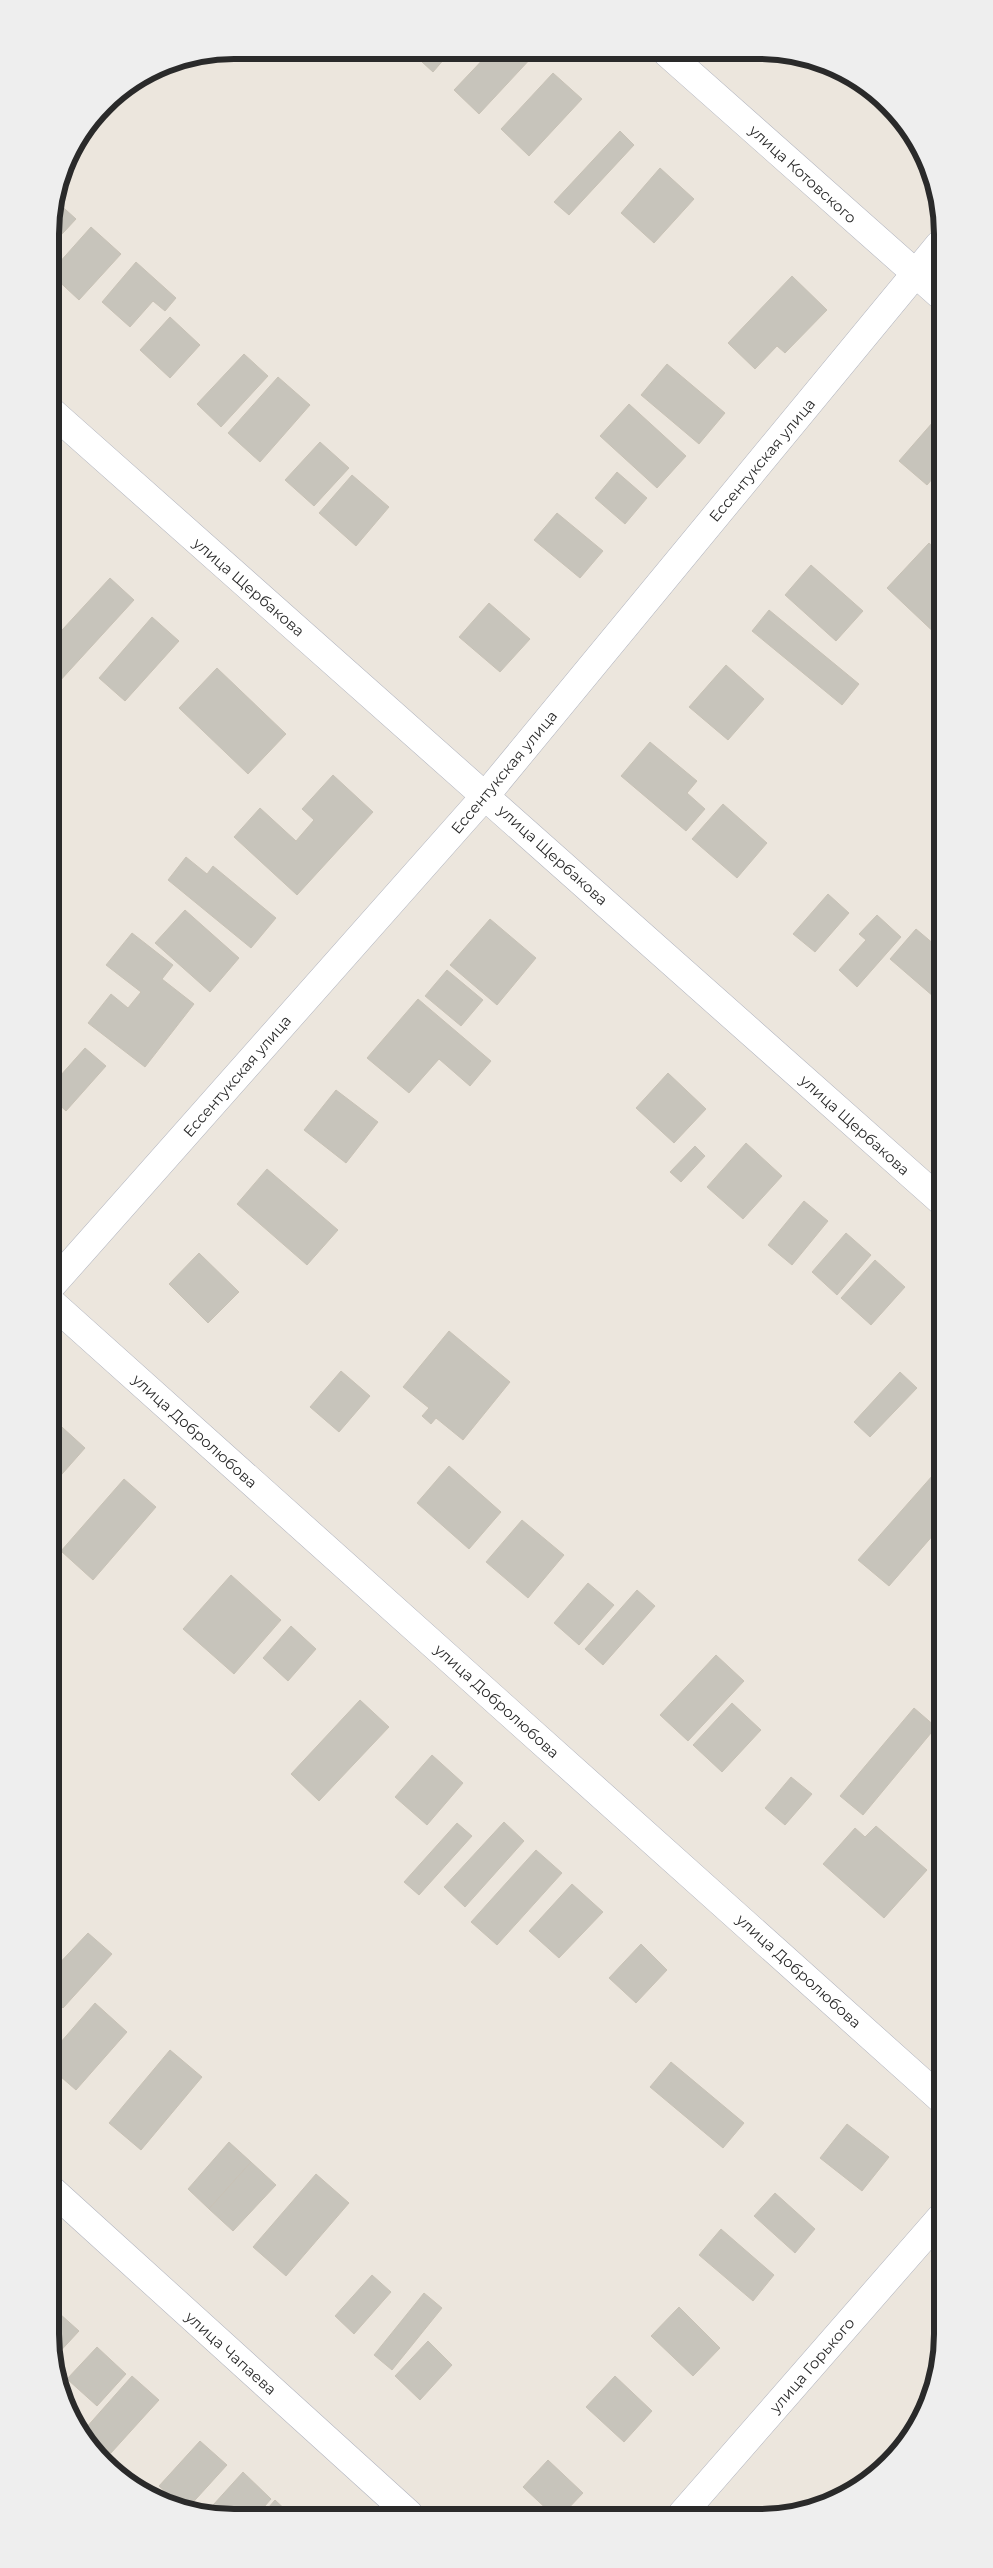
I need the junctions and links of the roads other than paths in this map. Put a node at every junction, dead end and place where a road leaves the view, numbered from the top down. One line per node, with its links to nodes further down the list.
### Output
1 (674, 59): 3 (street, улица Котовского)
2 (934, 252): 3 (street, Ессентукская улица)
3 (916, 274): 4 (street, улица Котовского); 6 (street, Ессентукская улица)
4 (934, 290)
5 (59, 419): 6 (street, улица Щербакова)
6 (485, 796): 7 (street, улица Щербакова); 8 (street, Ессентукская улица)
7 (934, 1195)
8 (59, 1278)
9 (59, 1309): 10 (street, улица Добролюбова)
10 (934, 2093)
11 (59, 2196): 13 (street, улица Чапаева)
12 (934, 2225): 14 (street, улица Горького)
13 (403, 2509)
14 (686, 2509)

